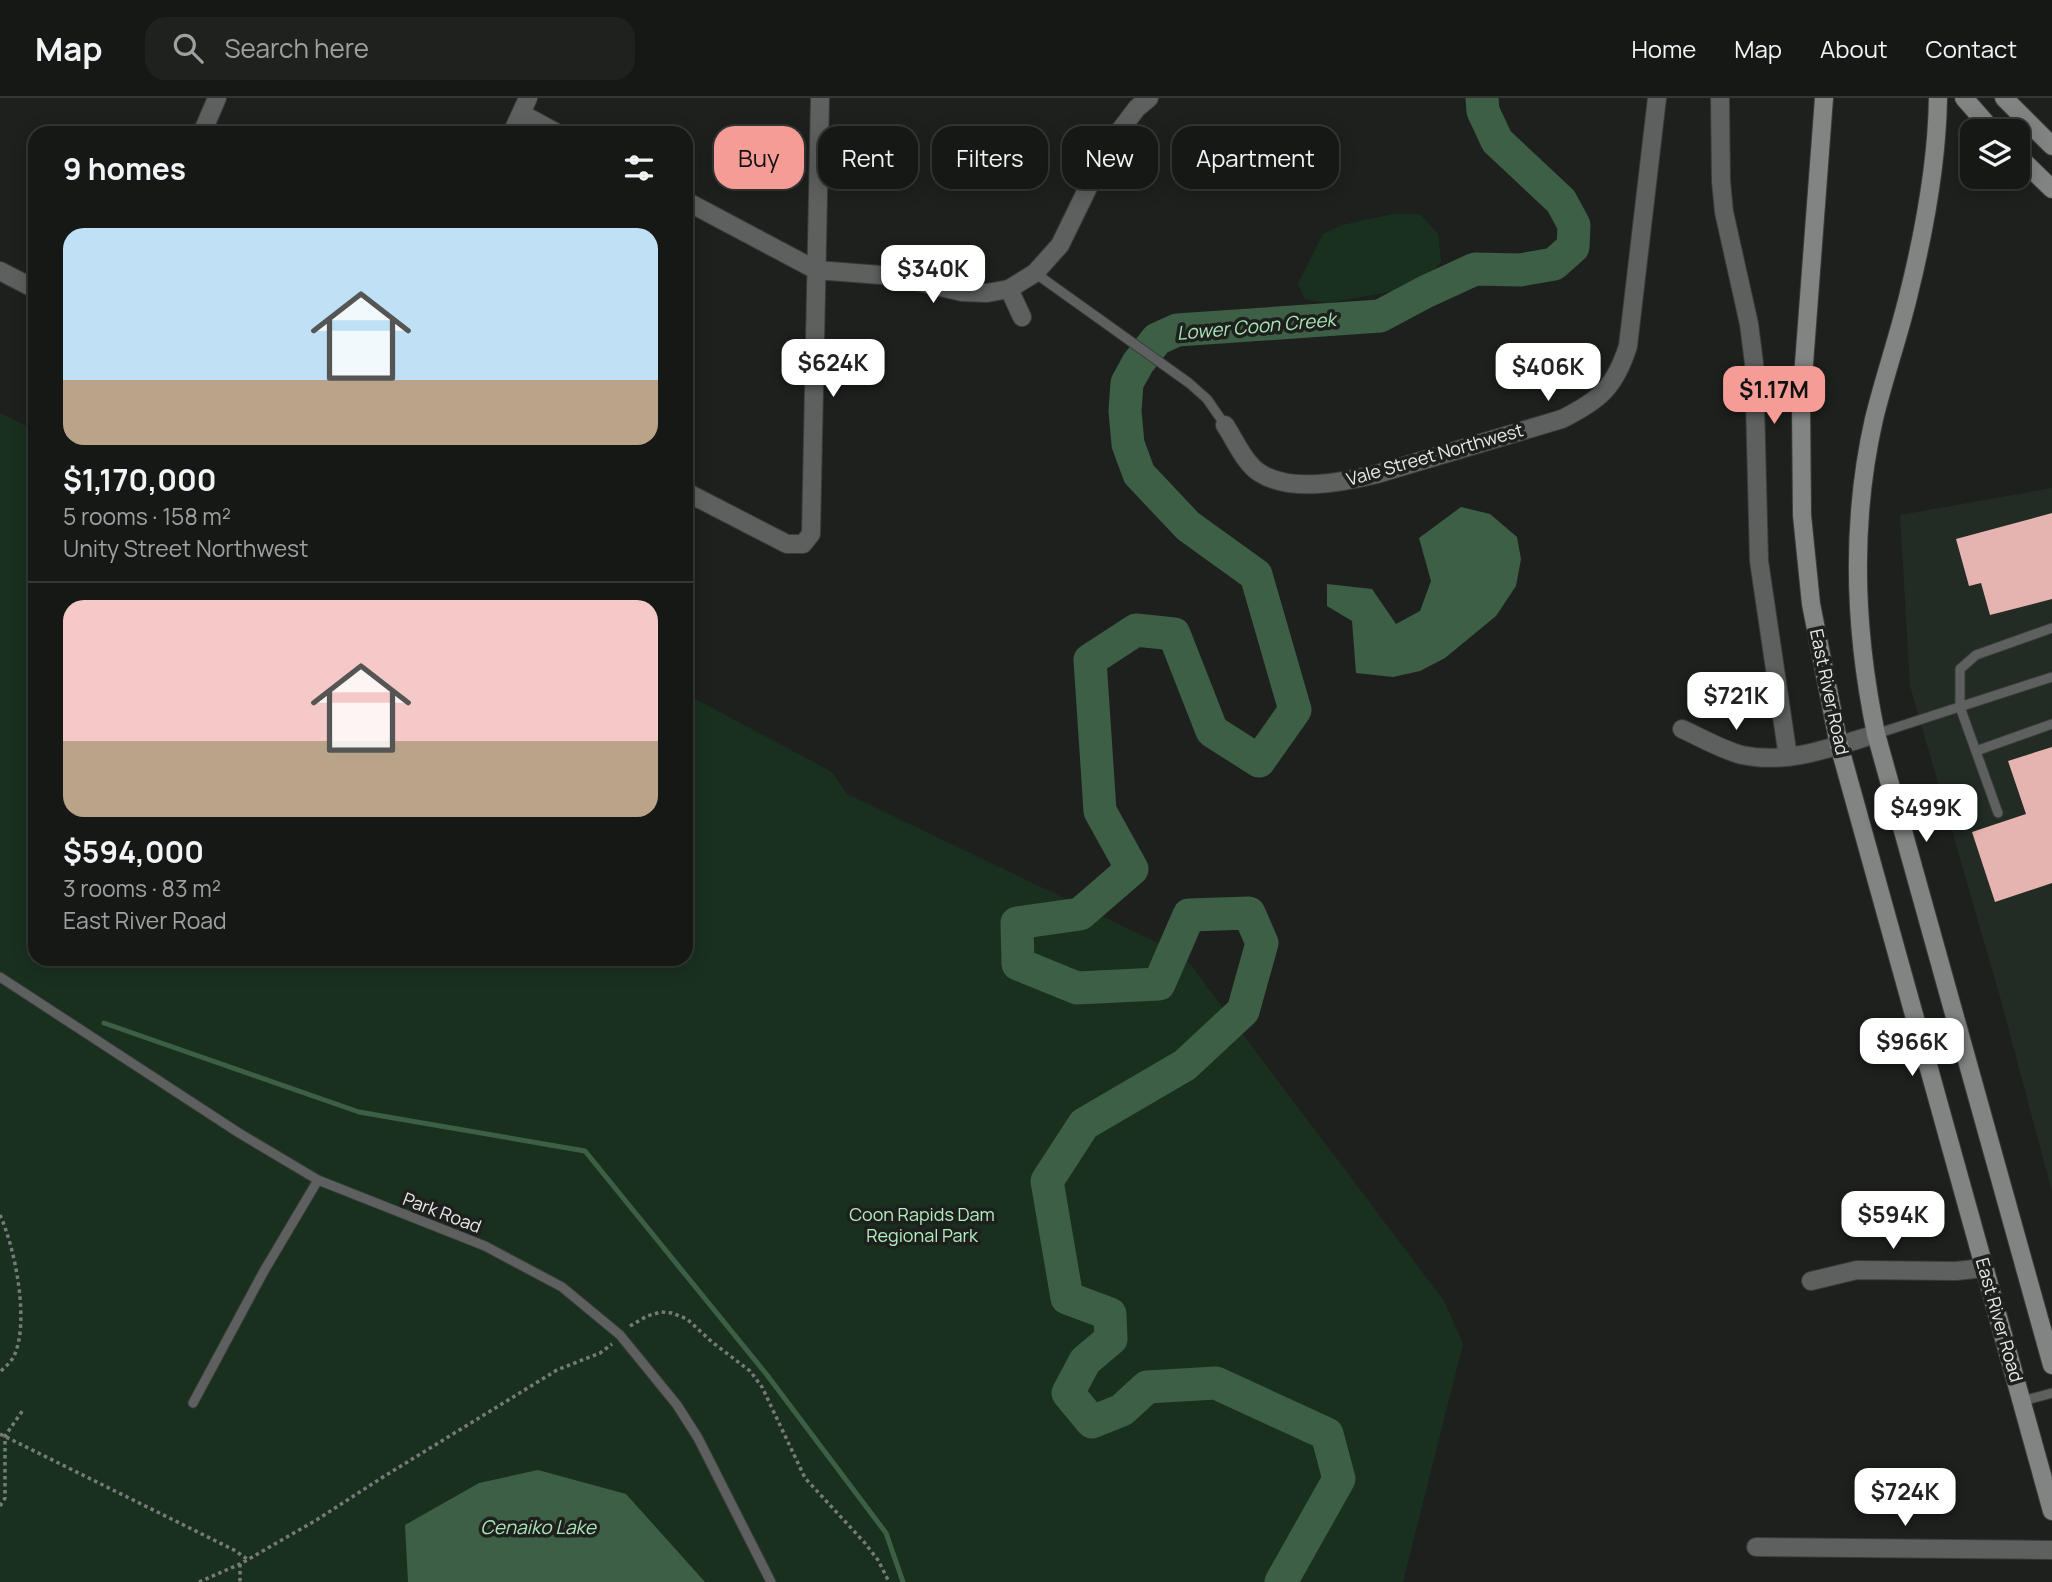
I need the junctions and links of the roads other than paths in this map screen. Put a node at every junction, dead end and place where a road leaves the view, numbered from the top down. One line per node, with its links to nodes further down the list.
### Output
1 (217, 98): 12 (street)
2 (820, 98): 19 (street)
3 (1149, 98): 21 (street)
4 (1657, 98): 25 (street, Vale Street Northwest)
5 (1720, 98): 35 (street)
6 (1824, 98): 33 (main road, East River Road)
7 (1938, 98): 32 (main road, East River Road)
8 (1964, 98): 11 (main road)
9 (2004, 98): 15 (main road)
10 (525, 106): 13 (street); 14 (street)
11 (1982, 119)
12 (205, 126)
13 (515, 126)
14 (549, 126)
15 (2052, 146)
16 (2030, 168): 17 (main road)
17 (2052, 189)
18 (693, 205): 19 (street)
19 (816, 270): 23 (street); 26 (street)
20 (0, 271): 22 (street)
21 (1035, 273): 23 (street); 25 (lane, Vale Street Northwest)
22 (28, 285)
23 (1009, 289): 24 (street)
24 (1021, 317)
25 (1225, 425)
26 (693, 496)
27 (2052, 628): 29 (lane)
28 (2052, 677): 29 (lane)
29 (1960, 707): 32 (lane); 34 (lane)
30 (2052, 724): 34 (lane)
31 (1682, 729): 35 (street)
32 (1876, 734): 33 (street); 41 (main road, East River Road)
33 (1839, 745): 35 (street); 39 (main road, East River Road)
34 (1976, 751): 36 (lane)
35 (1788, 757)
36 (1998, 813)
37 (0, 977): 38 (lane, Park Road)
38 (318, 1180): 44 (lane); 48 (lane, Park Road)
39 (1984, 1268): 40 (street); 43 (main road, East River Road)
40 (1811, 1281)
41 (2052, 1365)
42 (2052, 1393): 43 (lane)
43 (2022, 1401): 45 (main road, East River Road)
44 (193, 1402)
45 (2052, 1511)
46 (1756, 1547): 47 (street)
47 (2052, 1550)
48 (771, 1582)

